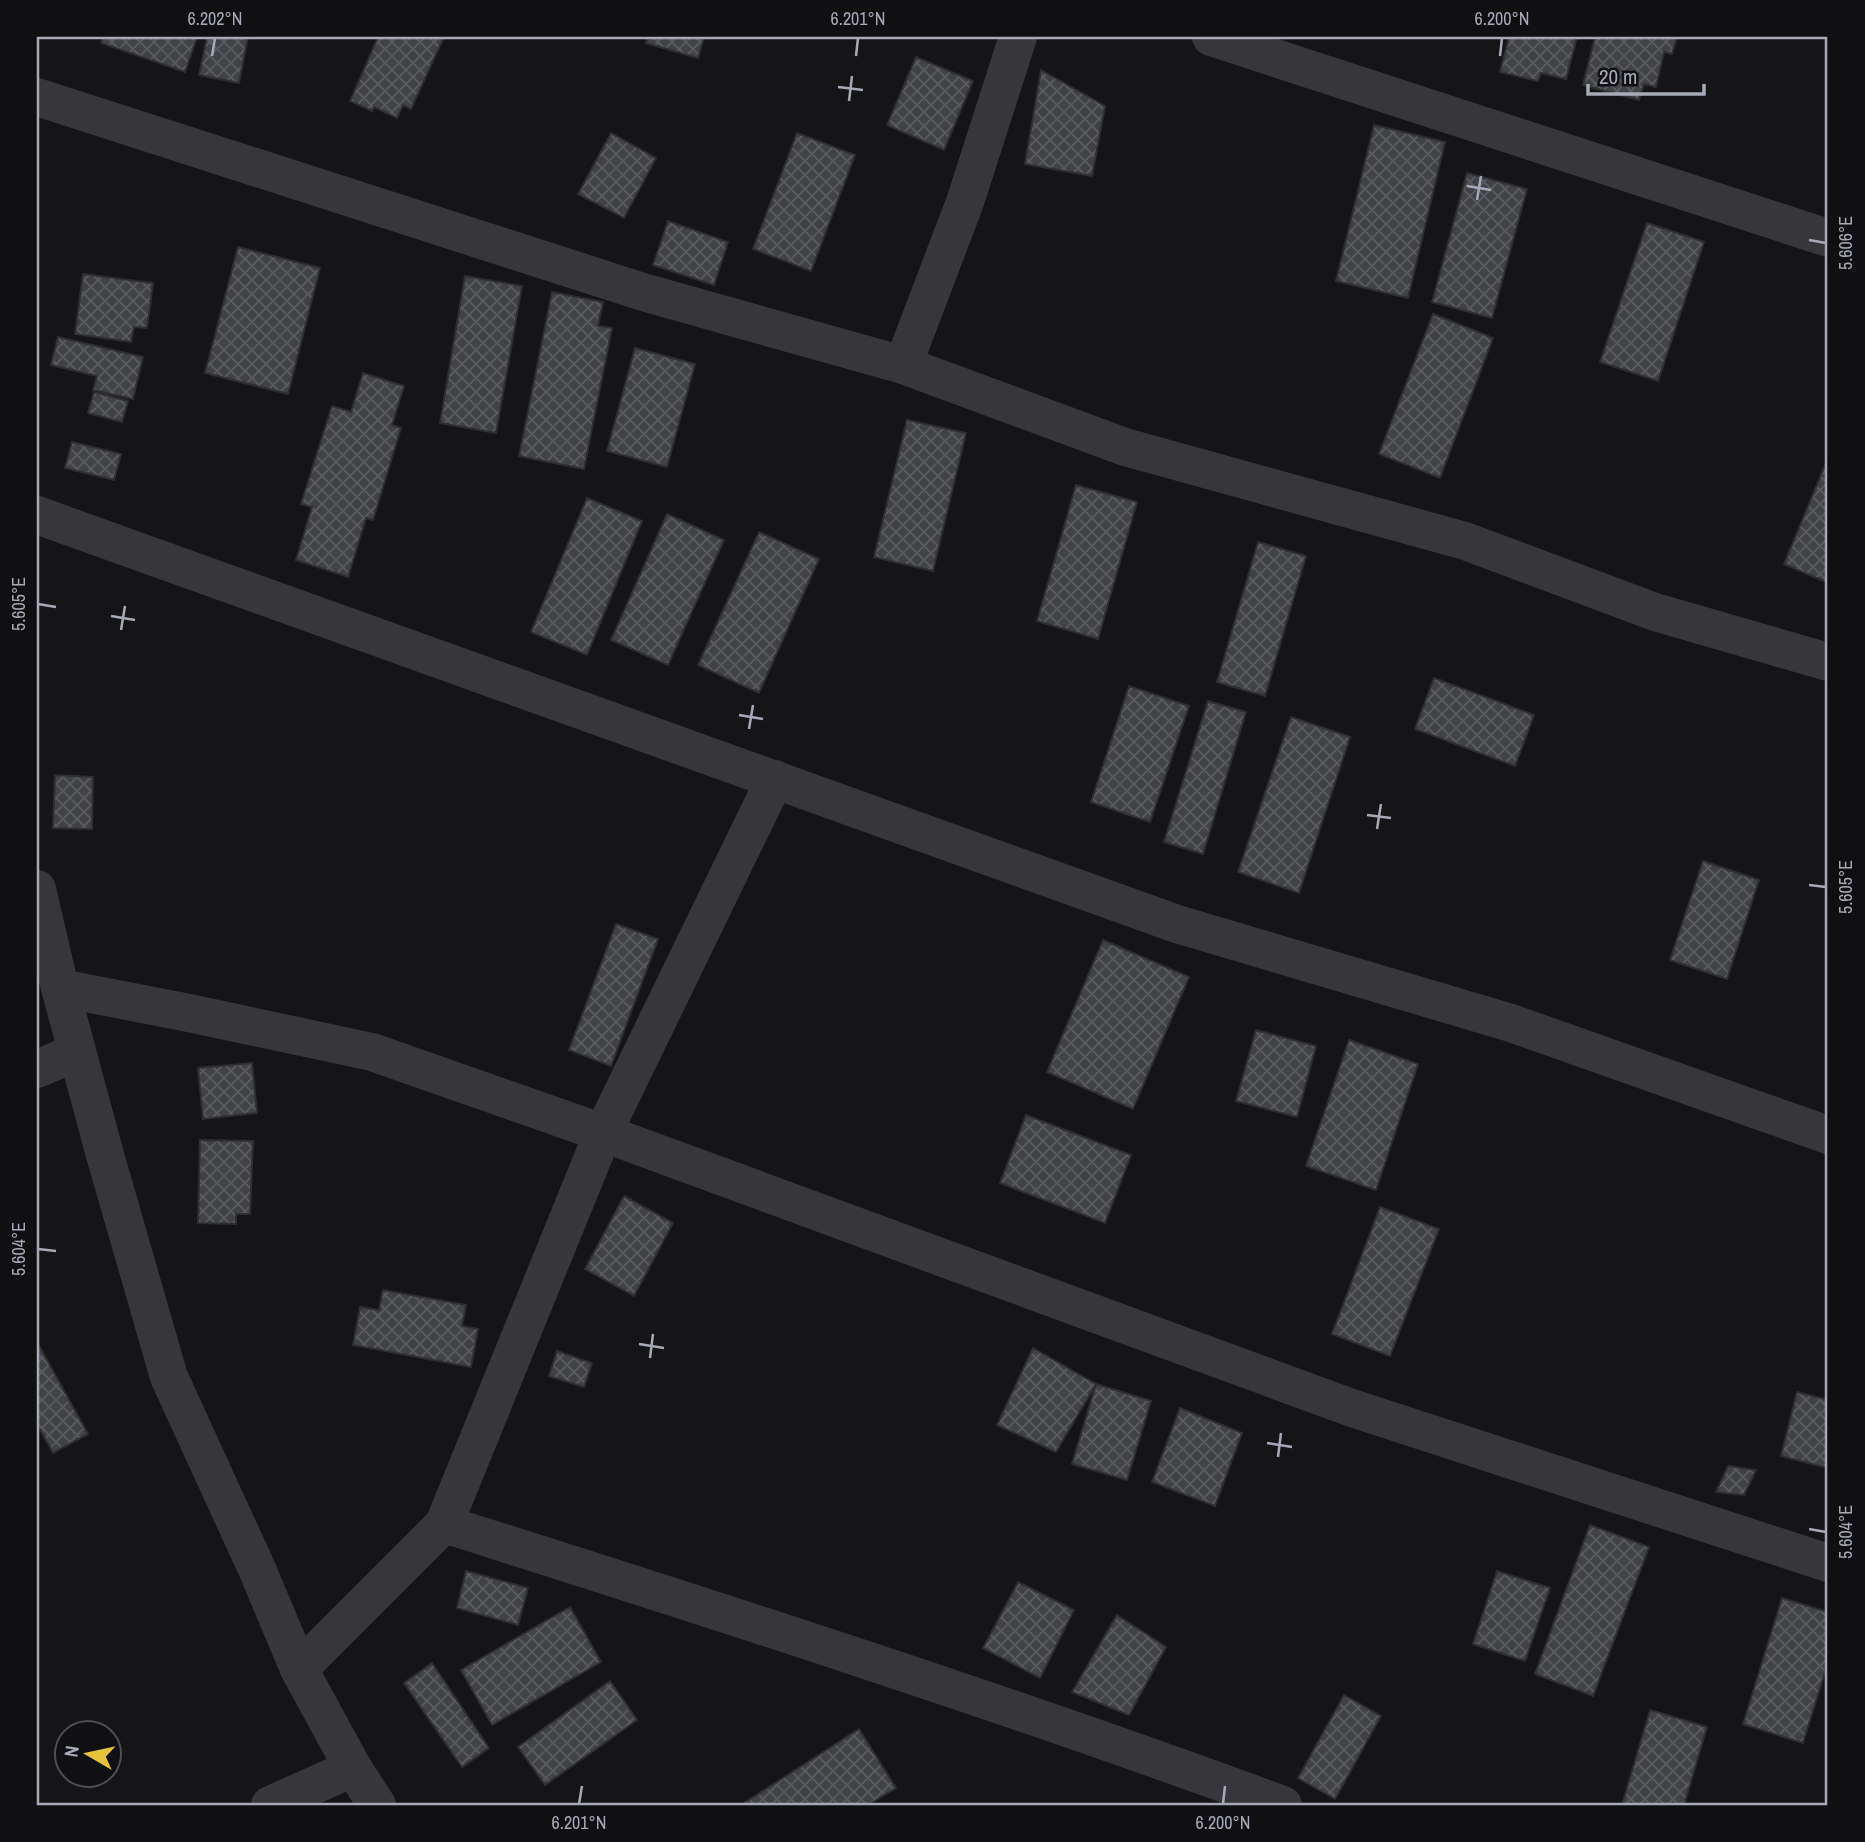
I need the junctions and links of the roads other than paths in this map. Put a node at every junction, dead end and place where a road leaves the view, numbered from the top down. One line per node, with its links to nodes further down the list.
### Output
1 (1018, 37): 5 (street)
2 (1211, 37): 4 (street)
3 (37, 97): 5 (street)
4 (1828, 238)
5 (903, 365): 7 (street)
6 (37, 515): 8 (street)
7 (1828, 662)
8 (775, 779): 13 (street); 14 (street)
9 (37, 889): 10 (street)
10 (60, 988): 11 (street); 14 (street)
11 (77, 1052): 12 (street); 17 (street)
12 (37, 1069)
13 (1825, 1124)
14 (603, 1133): 15 (street); 16 (street)
15 (443, 1524): 17 (street); 21 (street)
16 (1828, 1563)
17 (299, 1669): 18 (street)
18 (353, 1768): 19 (street); 20 (street)
19 (270, 1805)
20 (377, 1805)
21 (1283, 1805)

